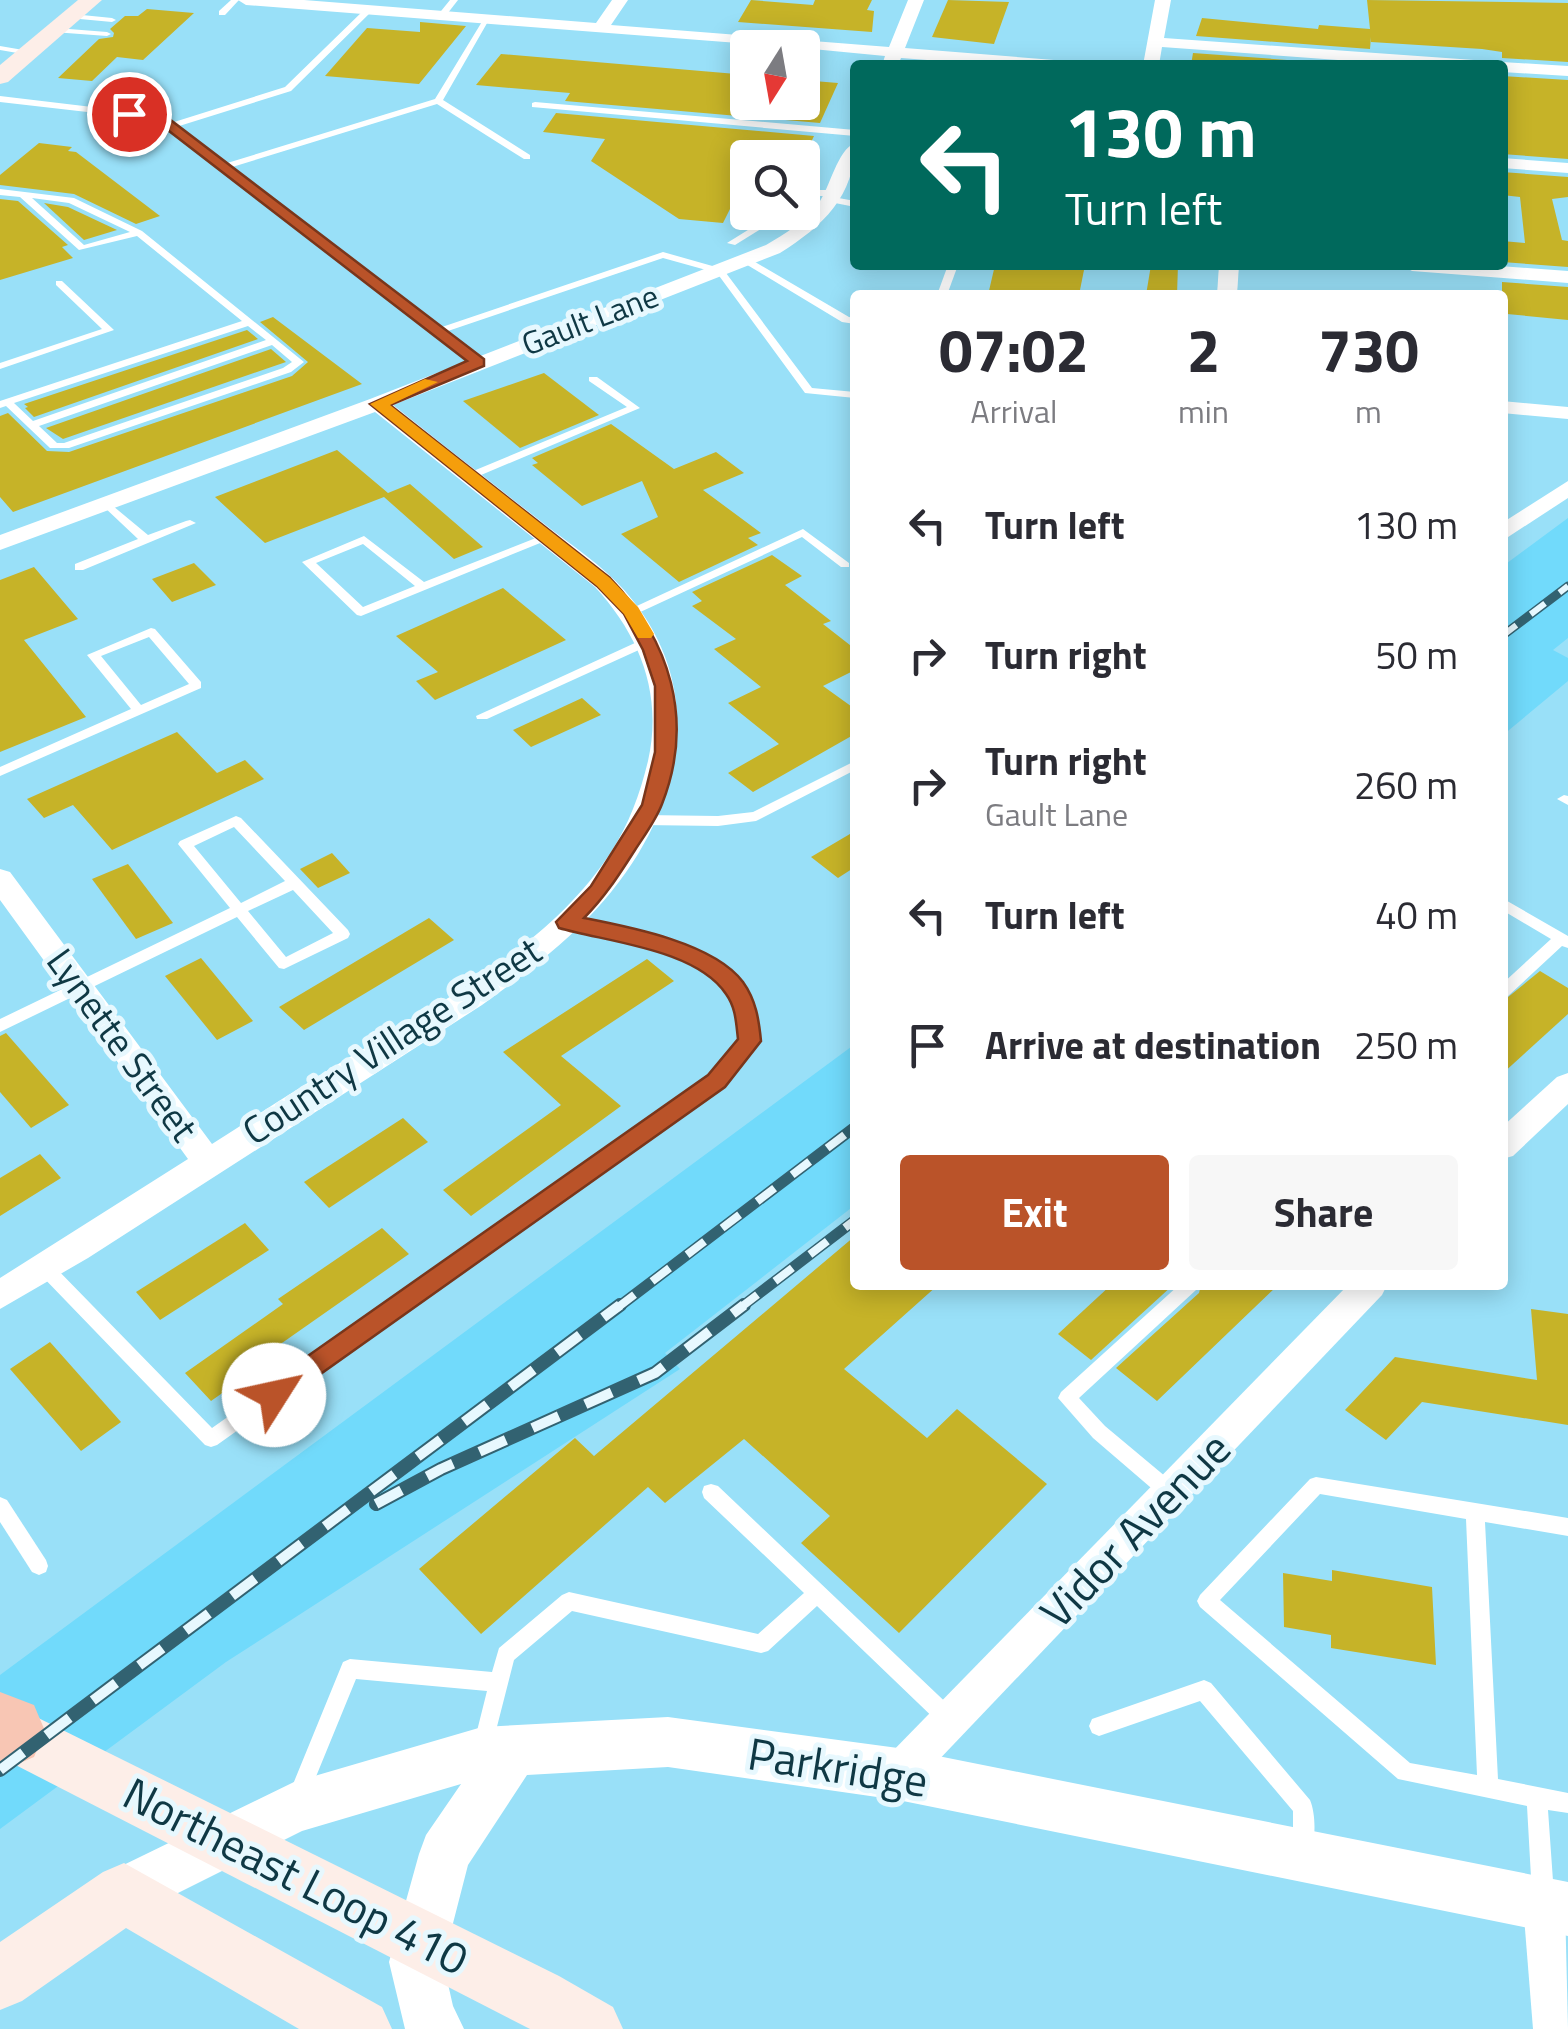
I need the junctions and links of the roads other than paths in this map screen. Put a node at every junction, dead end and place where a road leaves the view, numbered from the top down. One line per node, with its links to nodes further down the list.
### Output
1 (91, 0): 15 (main road)
2 (235, 0): 11 (lane)
3 (246, 0): 8 (street)
4 (454, 0): 12 (lane)
5 (620, 0): 16 (street)
6 (916, 0): 21 (street)
7 (1162, 0): 18 (street)
8 (269, 1): 9 (street)
9 (304, 2): 10 (street)
10 (370, 10): 12 (street); 31 (lane)
11 (222, 13)
12 (441, 16): 14 (street)
13 (112, 20): 15 (lane)
14 (487, 20): 16 (street); 29 (lane)
15 (64, 23): 17 (lane); 20 (main road)
16 (600, 29): 21 (street)
17 (107, 34)
18 (1155, 42): 23 (street); 24 (street)
19 (0, 48): 20 (lane)
20 (29, 52): 27 (main road)
21 (892, 59): 22 (street)
22 (919, 60)
23 (1152, 60)
24 (1405, 60)
25 (1508, 67): 26 (street)
26 (1568, 72)
27 (0, 77)
28 (0, 100): 31 (lane)
29 (438, 101): 33 (lane); 36 (lane)
30 (535, 105): 32 (lane)
31 (170, 126): 36 (lane)
32 (850, 133)
33 (528, 157)
34 (1508, 163): 37 (street)
35 (850, 166): 40 (street, Gault Lane)
36 (222, 167): 51 (lane)
37 (1568, 168)
38 (0, 192): 39 (lane)
39 (22, 194): 42 (lane); 42 (lane)
40 (841, 199): 44 (street, Gault Lane)
41 (755, 230): 43 (lane)
42 (140, 233): 50 (lane)
43 (732, 244)
44 (748, 261): 45 (street, Gault Lane); 49 (lane)
45 (720, 270): 51 (lane); 53 (street, Gault Lane); 56 (lane)
46 (1477, 270): 47 (street)
47 (1568, 277)
48 (59, 283): 54 (lane)
49 (850, 320)
50 (249, 322): 52 (lane); 57 (lane)
51 (436, 332): 53 (lane)
52 (273, 341): 61 (lane); 61 (lane)
53 (478, 362): 58 (street, Gault Lane)
54 (0, 366)
55 (593, 379): 62 (lane)
56 (850, 394)
57 (4, 403): 61 (lane)
58 (378, 404): 62 (street, Country Village Street); 64 (street, Gault Lane)
59 (1508, 408): 60 (street)
60 (1568, 413)
61 (32, 425)
62 (470, 476): 67 (street, Country Village Street)
63 (1568, 488): 66 (street)
64 (107, 504): 68 (lane); 69 (street, Gault Lane)
65 (190, 523): 68 (lane)
66 (1508, 530)
67 (546, 537): 72 (lane); 73 (street, Country Village Street)
68 (146, 540): 71 (lane)
69 (0, 543)
70 (845, 565): 73 (lane)
71 (79, 567)
72 (423, 587): 72 (lane)
73 (632, 611): 74 (street, Country Village Street)
74 (648, 641): 76 (lane); 79 (street, Country Village Street)
75 (139, 711): 75 (lane); 78 (lane)
76 (482, 716)
77 (850, 768): 79 (lane)
78 (0, 772)
79 (643, 820): 84 (street, Country Village Street)
80 (0, 879): 86 (street, Lynette Street)
81 (294, 883): 83 (lane); 83 (lane); 83 (lane)
82 (1508, 907): 85 (lane)
83 (239, 910): 86 (lane)
84 (567, 922): 91 (street, Country Village Street); 92 (lane)
85 (1564, 940): 87 (lane)
86 (78, 986): 88 (lane); 91 (street, Lynette Street)
87 (1508, 988)
88 (0, 1026)
89 (1568, 1085): 90 (street)
90 (1508, 1141)
91 (208, 1162): 92 (street, Country Village Street)
92 (45, 1268): 95 (street, Country Village Street)
93 (1185, 1290): 97 (lane)
94 (1365, 1290): 97 (street, Vidor Avenue)
95 (0, 1295)
96 (711, 1492): 102 (lane)
97 (1170, 1493): 104 (street, Vidor Avenue)
98 (0, 1506): 101 (lane)
99 (1475, 1512): 100 (lane); 109 (lane); 109 (lane)
100 (1568, 1527)
101 (38, 1566)
102 (818, 1593): 103 (lane); 104 (lane)
103 (500, 1682): 107 (lane); 112 (lane)
104 (950, 1720): 108 (street, Vidor Avenue)
105 (1099, 1726): 113 (lane)
106 (3, 1729): 119 (main road, Northeast Loop 410)
107 (498, 1751): 108 (street, Parkridge); 112 (street, Parkridge); 118 (street)
108 (898, 1774): 113 (street, Parkridge)
109 (1488, 1788): 110 (lane)
110 (1537, 1797): 111 (lane); 115 (lane)
111 (1568, 1803)
112 (294, 1808): 114 (street, Parkridge)
113 (1303, 1856): 115 (street, Parkridge)
114 (124, 1893): 116 (main road); 117 (main road)
115 (1556, 1907): 120 (street)
116 (0, 1979)
117 (360, 2029)
118 (436, 2029)
119 (590, 2029)
120 (1555, 2029)

